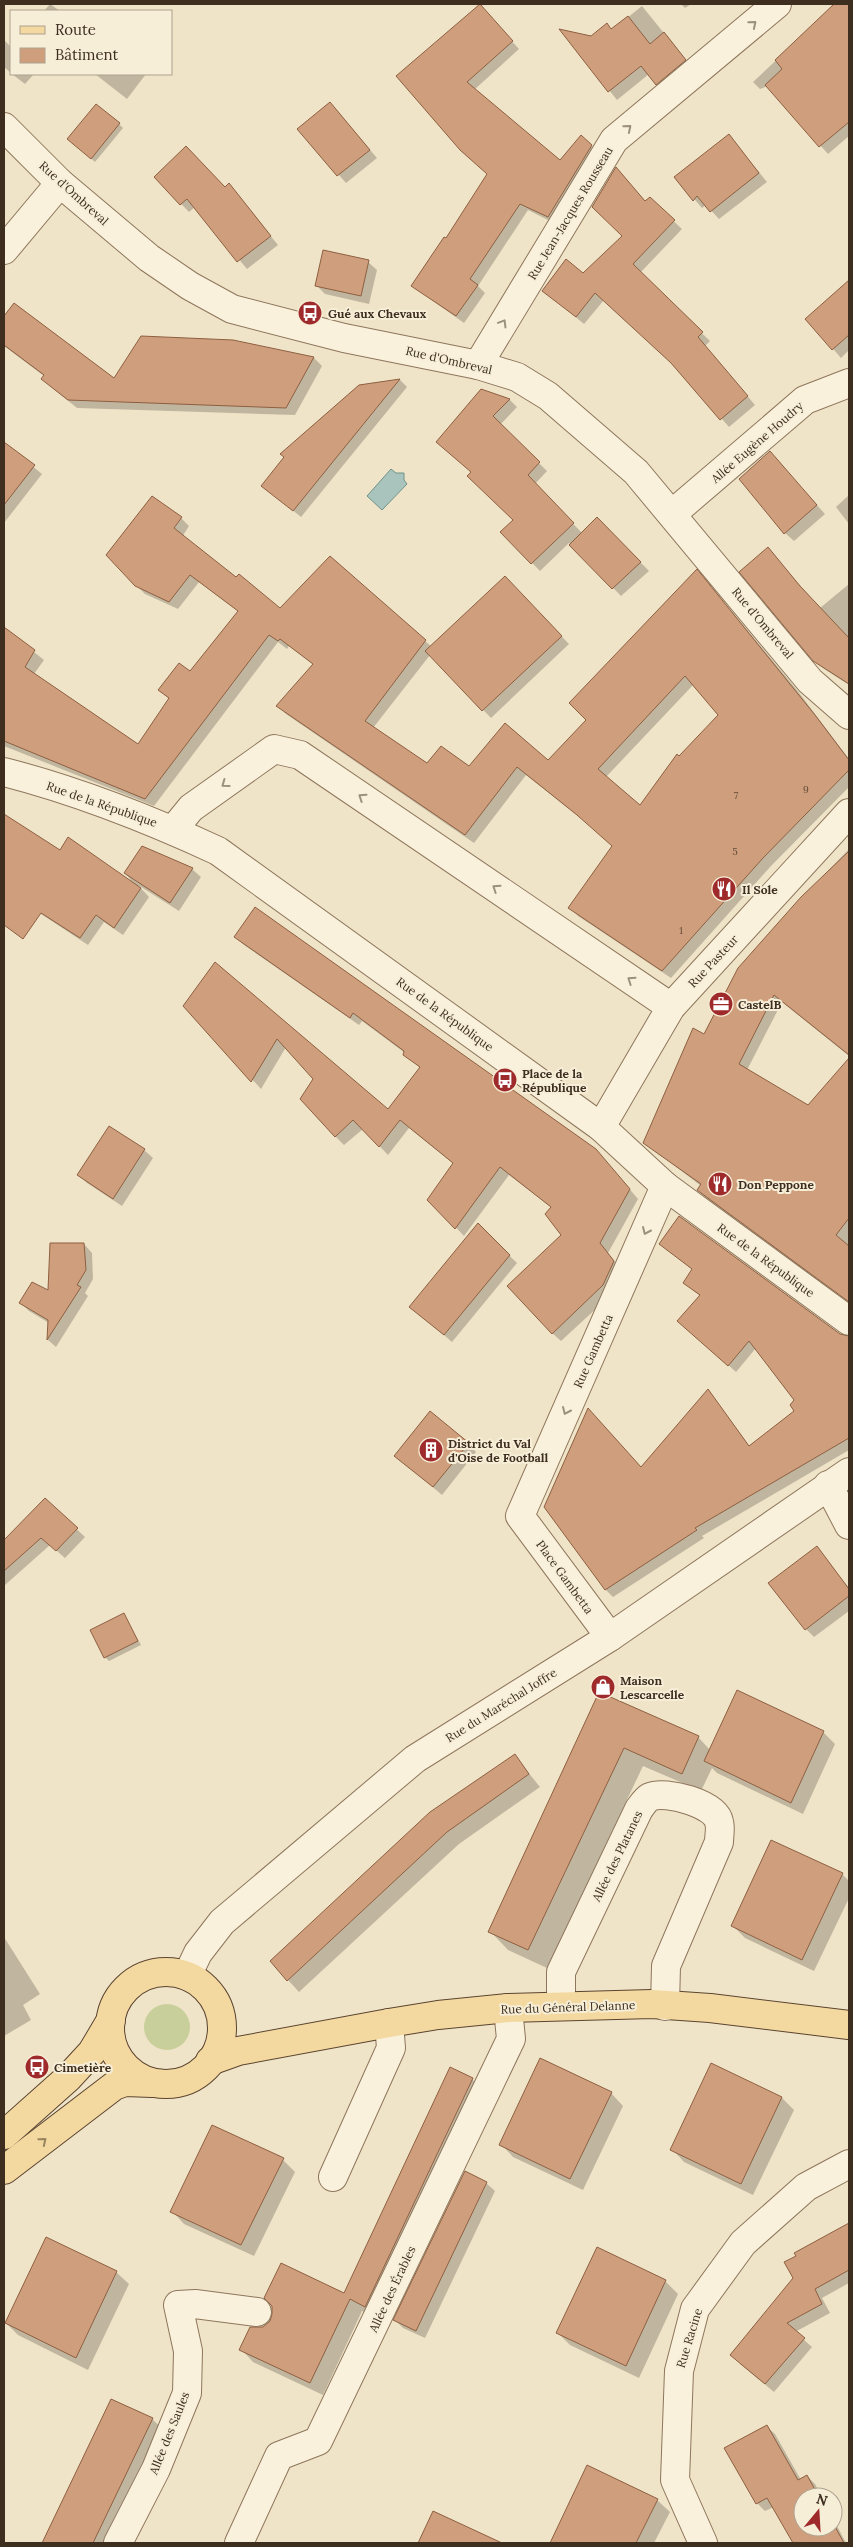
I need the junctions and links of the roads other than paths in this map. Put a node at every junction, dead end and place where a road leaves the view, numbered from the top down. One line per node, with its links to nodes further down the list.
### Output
1 (777, 4): 5 (street, Rue Jean-Jacques Rousseau, one-way to 1)
2 (4, 127): 3 (street, Rue d'Ombreval)
3 (60, 183): 4 (street); 5 (street, Rue d'Ombreval)
4 (4, 250)
5 (478, 365): 7 (street, Rue d'Ombreval)
6 (849, 383): 7 (street, Allée Eugène Houdry)
7 (672, 514): 8 (street, Rue d'Ombreval)
8 (849, 715)
9 (4, 772): 11 (street, Rue de la République)
10 (849, 813): 12 (street, Rue Pasteur)
11 (173, 830): 12 (street, one-way to 11); 13 (street, Rue de la République)
12 (671, 1007): 13 (street, Rue Pasteur)
13 (601, 1127): 14 (street, Rue de la République)
14 (665, 1186): 15 (street, Rue de la République); 17 (street, Rue Gambetta, one-way to 17)
15 (849, 1321)
16 (839, 1479): 18 (street); 19 (street, Rue du Maréchal Joffre)
17 (520, 1516): 19 (street, Place Gambetta)
18 (849, 1525)
19 (610, 1637): 20 (street, Rue du Maréchal Joffre)
20 (187, 1976): 24 (main road); 25 (main road)
21 (561, 2005): 22 (main road, Rue du Général Delanne); 22 (street, Allée des Platanes); 23 (main road, Rue du Général Delanne)
22 (665, 2006): 27 (main road, Rue du Général Delanne)
23 (508, 2008): 26 (main road, Rue du Général Delanne); 37 (street, Allée des Érables)
24 (219, 2011): 28 (main road, Rue du Général Delanne); 29 (main road)
25 (111, 2020): 30 (main road); 31 (main road)
26 (389, 2023): 28 (main road, Rue du Général Delanne); 34 (street)
27 (849, 2025)
28 (289, 2043): 29 (main road, Rue du Général Delanne)
29 (210, 2061): 30 (main road)
30 (161, 2084): 33 (main road, one-way to 30)
31 (4, 2135)
32 (849, 2164): 38 (street, Rue Racine)
33 (4, 2170)
34 (333, 2177)
35 (257, 2312): 36 (street, Allée des Saules)
36 (118, 2543)
37 (239, 2543)
38 (703, 2543)

